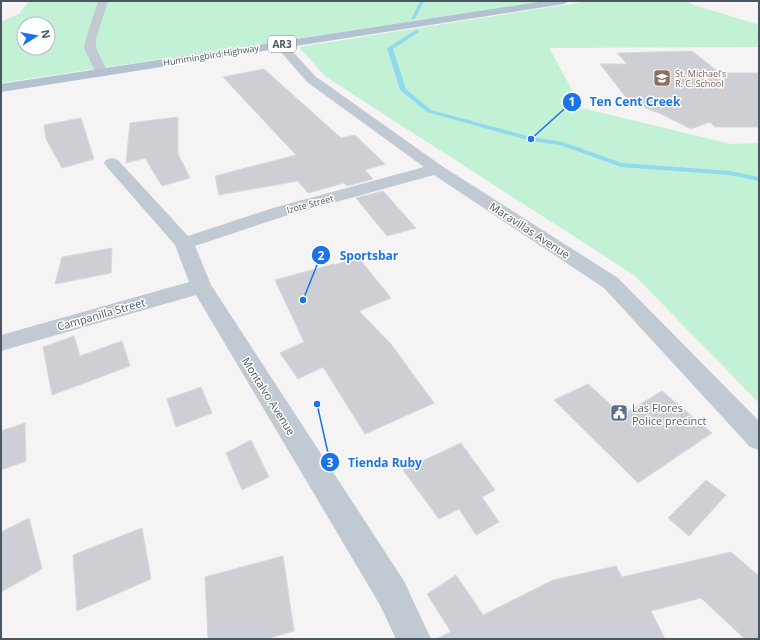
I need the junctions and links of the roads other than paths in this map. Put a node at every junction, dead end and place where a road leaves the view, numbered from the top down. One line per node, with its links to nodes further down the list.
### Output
1 (103, 1): 4 (street)
2 (564, 1): 3 (main road, Hummingbird Highway / AR3)
3 (280, 44): 4 (main road, Hummingbird Highway / AR3); 7 (street, Maravillas Avenue)
4 (102, 73): 5 (main road, Hummingbird Highway / AR3)
5 (1, 88)
6 (112, 163): 8 (street, Montalvo Avenue)
7 (436, 169): 8 (street, Izote Street); 11 (street, Maravillas Avenue)
8 (184, 243): 9 (street, Montalvo Avenue)
9 (201, 286): 10 (street, Campanilla Street); 12 (street, Montalvo Avenue)
10 (1, 343)
11 (759, 439)
12 (414, 639)

